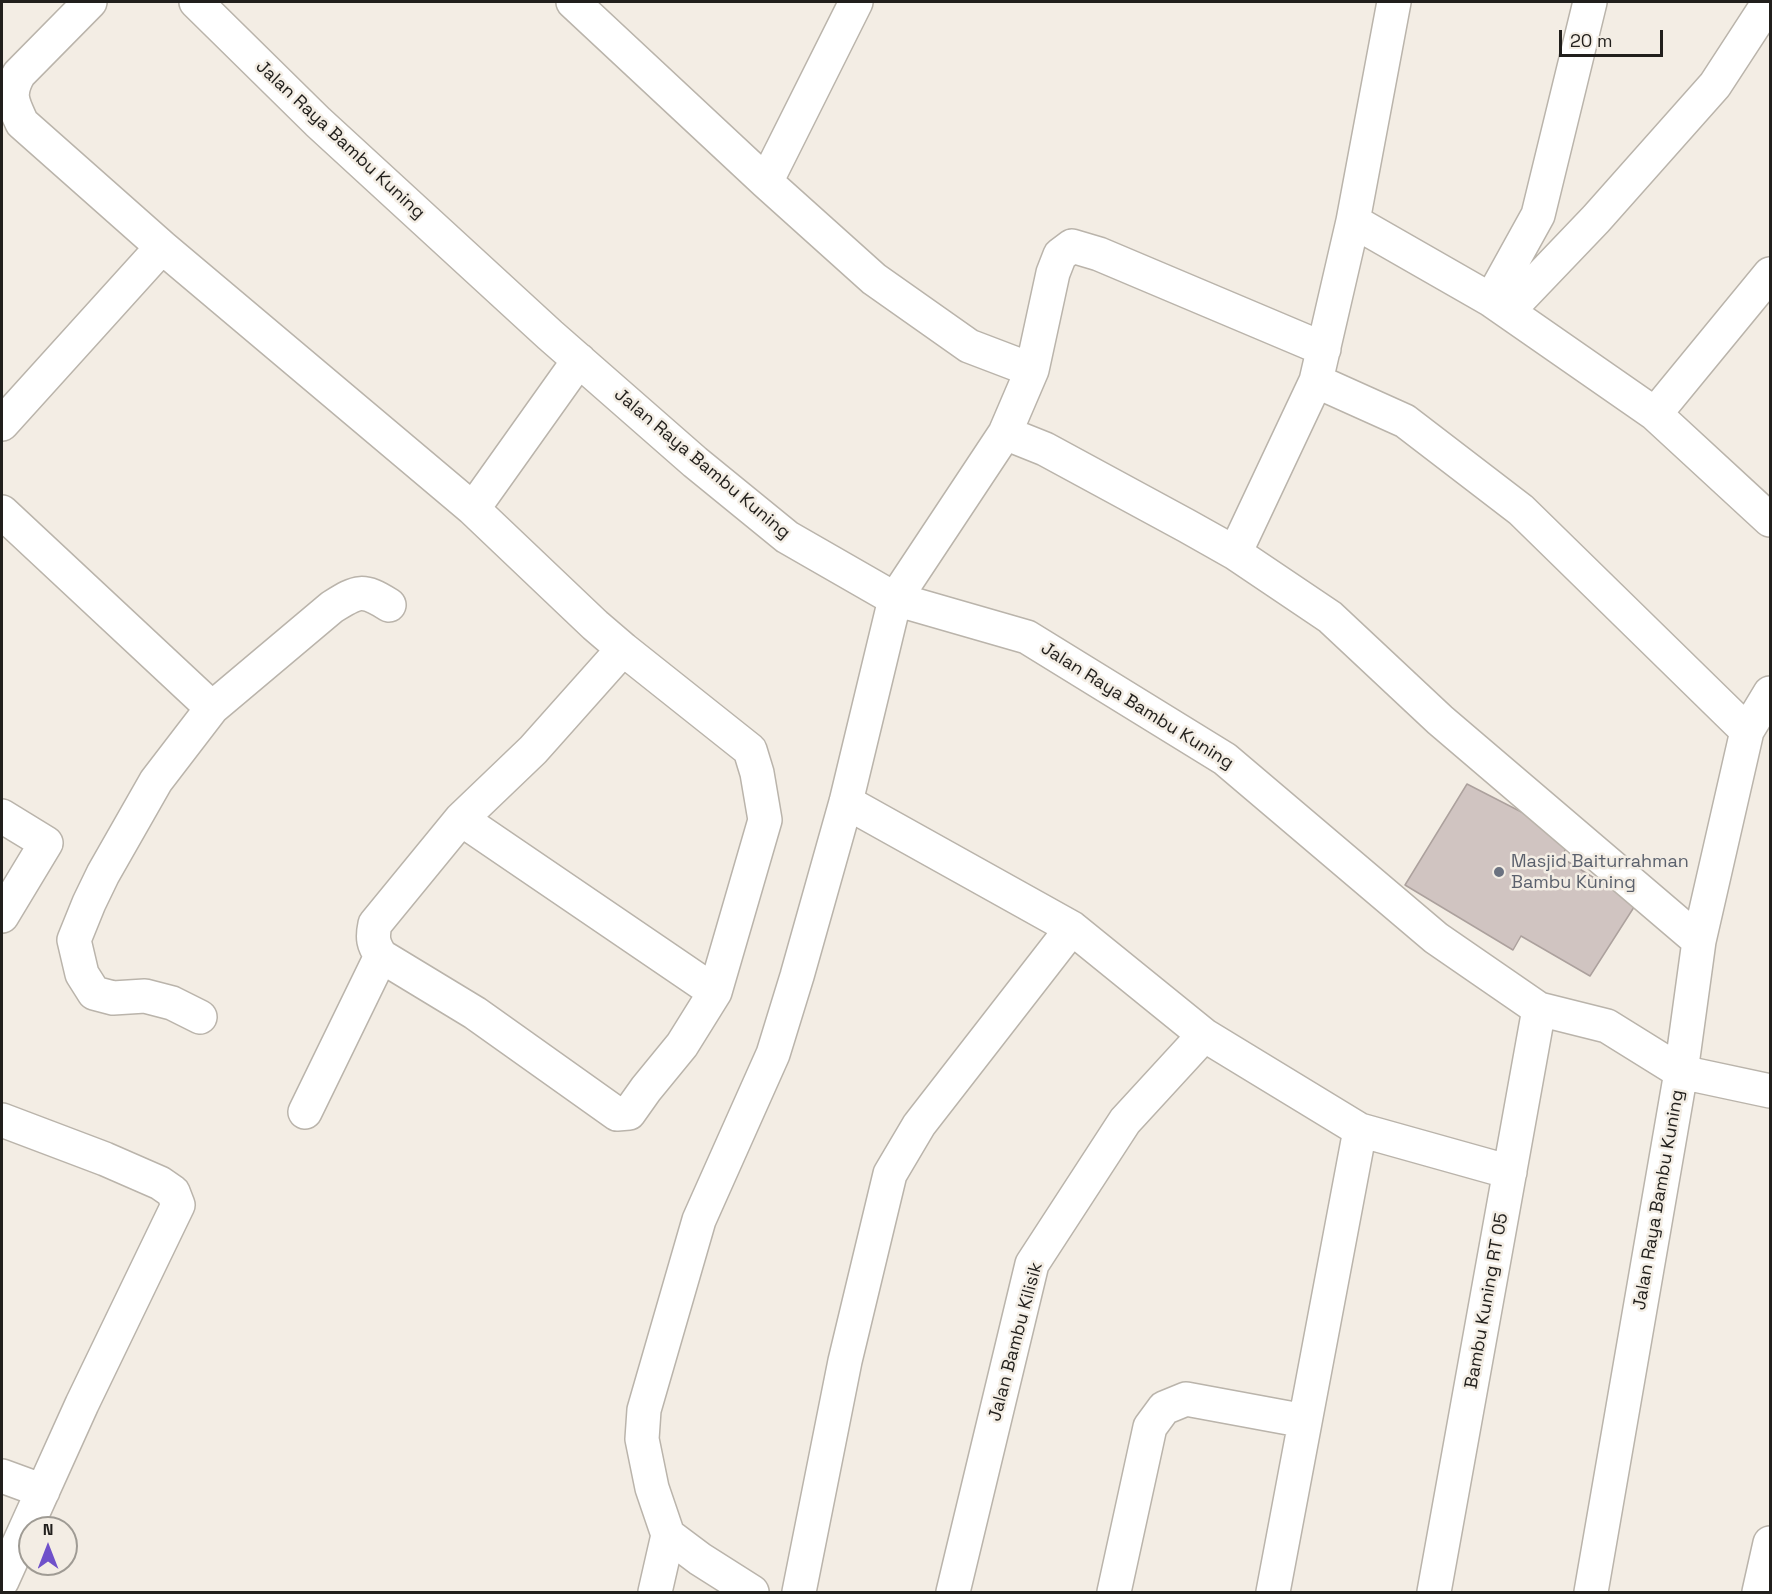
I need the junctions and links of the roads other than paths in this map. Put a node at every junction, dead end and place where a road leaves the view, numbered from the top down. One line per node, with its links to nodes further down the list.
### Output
1 (90, 2): 10 (street)
2 (196, 2): 14 (street, Jalan Raya Bambu Kuning)
3 (573, 2): 8 (street)
4 (856, 2): 8 (street)
5 (1394, 2): 9 (street)
6 (1590, 2): 12 (street)
7 (1769, 2): 12 (street)
8 (766, 182): 15 (street)
9 (1353, 221): 12 (street); 13 (street)
10 (162, 247): 18 (street); 21 (street)
11 (1770, 274): 17 (street)
12 (1500, 305): 17 (street)
13 (1324, 349): 15 (street); 16 (street)
14 (579, 360): 21 (street); 24 (street, Jalan Raya Bambu Kuning)
15 (1020, 365): 19 (street)
16 (1316, 381): 23 (street); 29 (street)
17 (1655, 414): 20 (street)
18 (2, 424)
19 (1005, 433): 23 (street); 24 (street)
20 (1765, 504)
21 (473, 509): 26 (street)
22 (2, 512): 28 (street)
23 (1235, 553): 35 (street)
24 (895, 599): 30 (street); 38 (street, Jalan Raya Bambu Kuning)
25 (389, 604): 28 (street)
26 (623, 649): 32 (street); 37 (street)
27 (1770, 693): 29 (street)
28 (212, 708): 39 (street)
29 (1748, 731): 35 (street)
30 (846, 802): 34 (street); 50 (street)
31 (2, 816): 33 (street)
32 (461, 819): 36 (street); 37 (street)
33 (2, 916)
34 (1072, 928): 40 (street); 55 (street)
35 (1699, 941): 41 (street)
36 (381, 956): 37 (street); 43 (street)
37 (715, 992)
38 (1539, 1009): 41 (street, Jalan Raya Bambu Kuning); 46 (street, Bambu Kuning RT 05)
39 (200, 1017)
40 (1204, 1035): 45 (street); 56 (street, Jalan Bambu Kilisik)
41 (1681, 1072): 42 (street); 60 (street, Jalan Raya Bambu Kuning)
42 (1770, 1091)
43 (305, 1112)
44 (2, 1120): 49 (street)
45 (1360, 1130): 46 (street); 47 (street)
46 (1510, 1172): 59 (street, Bambu Kuning RT 05)
47 (1305, 1421): 57 (street); 58 (street)
48 (2, 1476): 49 (street)
49 (43, 1491): 52 (street)
50 (668, 1535): 53 (street); 54 (street)
51 (1770, 1543): 61 (street)
52 (2, 1581)
53 (655, 1593)
54 (752, 1593)
55 (799, 1593)
56 (953, 1593)
57 (1114, 1593)
58 (1273, 1593)
59 (1434, 1593)
60 (1591, 1593)
61 (1759, 1593)

